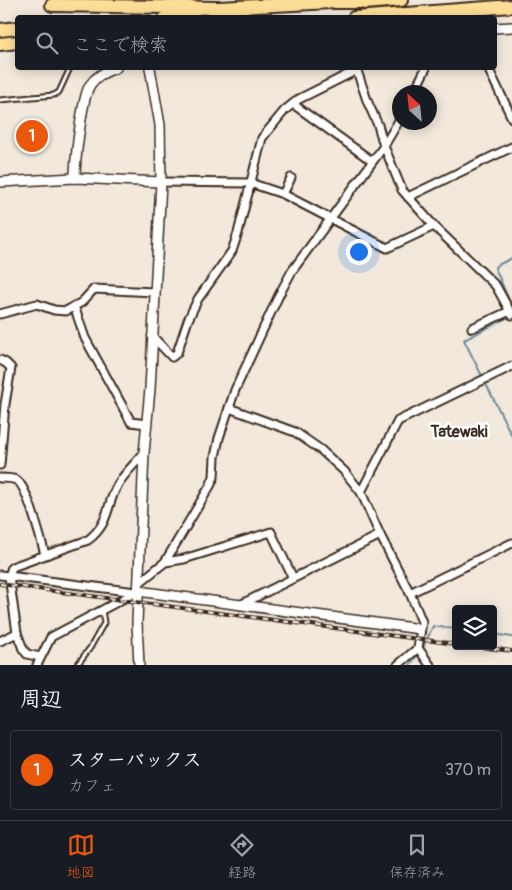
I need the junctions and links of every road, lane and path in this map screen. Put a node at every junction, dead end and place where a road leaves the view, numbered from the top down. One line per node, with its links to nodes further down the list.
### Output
1 (401, 0): 3 (highway)
2 (48, 2): 3 (highway)
3 (370, 2): 5 (highway)
4 (512, 6): 6 (highway)
5 (203, 15)
6 (394, 15)
7 (512, 27): 9 (street)
8 (15, 28): 10 (highway)
9 (497, 28)
10 (0, 30)
11 (15, 42): 12 (highway)
12 (0, 44)
13 (69, 70): 21 (lane)
14 (111, 70): 28 (street)
15 (150, 70): 31 (street)
16 (355, 70): 22 (street)
17 (357, 70): 25 (street)
18 (425, 70): 20 (street)
19 (489, 70): 23 (street)
20 (418, 85)
21 (0, 100)
22 (293, 104): 27 (street); 32 (street)
23 (512, 118)
24 (393, 130): 25 (street)
25 (384, 146): 27 (street); 34 (street)
26 (512, 147): 34 (street)
27 (372, 161): 35 (street)
28 (74, 178): 30 (street); 31 (street)
29 (290, 178): 33 (street)
30 (0, 182)
31 (161, 182): 32 (street); 37 (street)
32 (250, 183): 33 (street); 42 (street)
33 (283, 194): 35 (street)
34 (408, 197): 36 (street)
35 (330, 220): 36 (street); 45 (street)
36 (434, 226): 39 (street)
37 (154, 292): 38 (street); 42 (street)
38 (74, 306): 40 (street); 46 (street)
39 (511, 313): 41 (street)
40 (0, 314)
41 (472, 328)
42 (152, 336): 46 (street)
43 (0, 360): 48 (street)
44 (512, 366): 50 (street)
45 (229, 408): 50 (street); 54 (street)
46 (146, 424): 47 (street)
47 (144, 453): 53 (street); 58 (street)
48 (0, 465)
49 (0, 478): 53 (street)
50 (362, 492): 51 (street)
51 (380, 535): 57 (street); 59 (street)
52 (512, 543): 59 (street)
53 (46, 554): 56 (street)
54 (165, 562): 57 (street); 58 (street)
55 (0, 575): 56 (street)
56 (9, 576): 58 (street); 63 (street)
57 (293, 578): 60 (street)
58 (138, 589): 60 (street); 61 (street); 69 (street)
59 (410, 593): 62 (street)
60 (240, 605): 62 (street)
61 (102, 610): 66 (street); 68 (lane)
62 (420, 629): 65 (street)
63 (17, 633): 64 (street); 66 (street)
64 (0, 641)
65 (420, 650): 70 (street); 71 (street)
66 (40, 657): 67 (street)
67 (37, 665)
68 (77, 665)
69 (139, 665)
70 (398, 665)
71 (430, 665)

